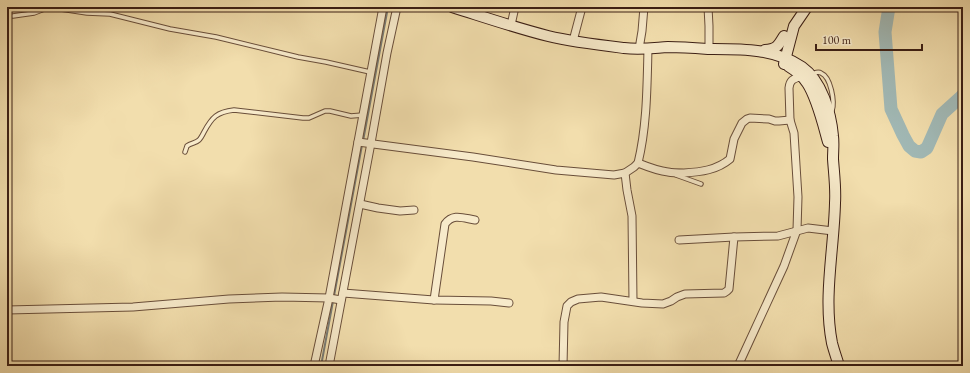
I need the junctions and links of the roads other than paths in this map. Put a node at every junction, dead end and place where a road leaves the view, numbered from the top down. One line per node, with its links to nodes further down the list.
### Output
1 (383, 7): 18 (street)
2 (397, 7): 22 (street)
3 (452, 7): 11 (street)
4 (515, 7): 11 (street)
5 (582, 7): 13 (street)
6 (644, 7): 14 (street)
7 (708, 7): 15 (street)
8 (801, 7): 12 (street)
9 (807, 7): 12 (street)
10 (14, 16): 18 (lane)
11 (511, 25): 13 (street)
12 (786, 40): 16 (street); 17 (street); 19 (street)
13 (573, 41): 14 (street)
14 (646, 49): 15 (street); 17 (street); 25 (street)
15 (709, 49): 16 (street)
16 (761, 51): 17 (street)
17 (782, 60): 19 (street)
18 (370, 72): 20 (street)
19 (805, 73): 21 (street); 24 (street); 24 (street)
20 (363, 115): 22 (street); 23 (lane)
21 (790, 120): 27 (street); 32 (street)
22 (365, 142): 26 (street); 29 (street); 36 (street)
23 (185, 152)
24 (833, 160): 33 (street)
25 (638, 163): 26 (street); 27 (street)
26 (626, 173): 38 (street)
27 (670, 173): 28 (lane)
28 (701, 184)
29 (360, 204): 30 (street); 36 (street)
30 (414, 210)
31 (475, 220): 37 (street)
32 (797, 230): 33 (street); 34 (street); 44 (street)
33 (833, 230): 45 (street)
34 (734, 237): 35 (street); 38 (street)
35 (679, 240)
36 (336, 298): 37 (street); 40 (street); 41 (street); 42 (street)
37 (434, 300): 39 (street)
38 (633, 302): 43 (street)
39 (509, 303)
40 (7, 310)
41 (314, 366)
42 (329, 366)
43 (563, 366)
44 (738, 366)
45 (839, 366)

